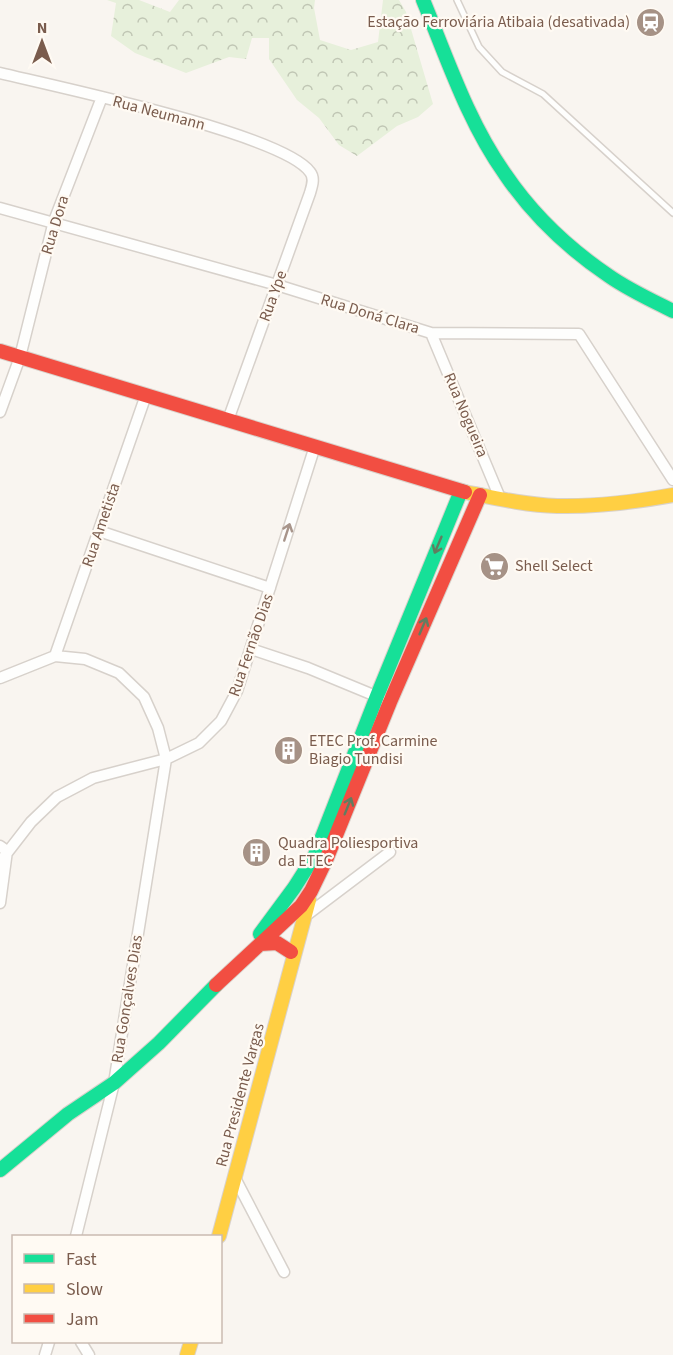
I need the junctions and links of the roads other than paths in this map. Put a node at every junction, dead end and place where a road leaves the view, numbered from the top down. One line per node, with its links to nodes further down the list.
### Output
1 (423, 0): 10 (main road)
2 (457, 0): 7 (lane)
3 (0, 73): 4 (street, Rua Neumann)
4 (102, 98): 5 (street, Rua Neumann); 8 (street, Rua Dora)
5 (311, 173): 9 (street, Rua Ype)
6 (0, 207): 8 (street, Rua Doná Clara)
7 (673, 213)
8 (54, 221): 9 (street, Rua Doná Clara); 13 (street, Rua Dora)
9 (277, 285): 11 (street, Rua Doná Clara); 16 (street, Rua Ype)
10 (673, 311)
11 (431, 333): 18 (street, Rua Doná Clara); 22 (street, Rua Nogueira)
12 (0, 351): 13 (main road)
13 (20, 357): 14 (main road); 15 (street, Rua Dora)
14 (146, 395): 16 (main road); 23 (street, Rua Ametista)
15 (0, 412)
16 (228, 420): 17 (main road)
17 (315, 446): 19 (main road); 24 (street, Rua Fernão Dias, one-way to 17)
18 (673, 480)
19 (461, 491): 20 (main road); 28 (main road, one-way to 28)
20 (480, 495): 22 (main road); 29 (main road, one-way to 20)
21 (673, 495): 22 (main road)
22 (500, 498)
23 (99, 531): 24 (street); 26 (street, Rua Ametista)
24 (270, 588): 25 (street, Rua Fernão Dias)
25 (251, 649): 28 (street); 30 (street, Rua Fernão Dias)
26 (55, 656): 27 (street); 30 (street)
27 (0, 678)
28 (377, 696): 29 (street); 34 (main road)
29 (390, 702): 35 (main road, one-way to 29)
30 (166, 759): 31 (street, Rua Fernão Dias); 42 (street, Rua Gonçalves Dias)
31 (4, 849): 33 (street, Rua Fernão Dias); 36 (street)
32 (390, 852): 37 (street)
33 (0, 862)
34 (294, 888): 38 (main road); 41 (main road)
35 (311, 891): 37 (main road, Rua Presidente Vargas); 38 (main road)
36 (0, 903)
37 (304, 917): 40 (main road, Rua Presidente Vargas)
38 (289, 918): 39 (main road); 40 (main road)
39 (260, 944): 40 (main road); 41 (main road)
40 (292, 957): 44 (main road, Rua Presidente Vargas)
41 (241, 960): 42 (main road)
42 (114, 1083): 43 (main road); 45 (street, Rua Gonçalves Dias)
43 (0, 1170)
44 (235, 1178): 46 (main road, Rua Presidente Vargas); 47 (street)
45 (76, 1235)
46 (219, 1235)
47 (284, 1272)

